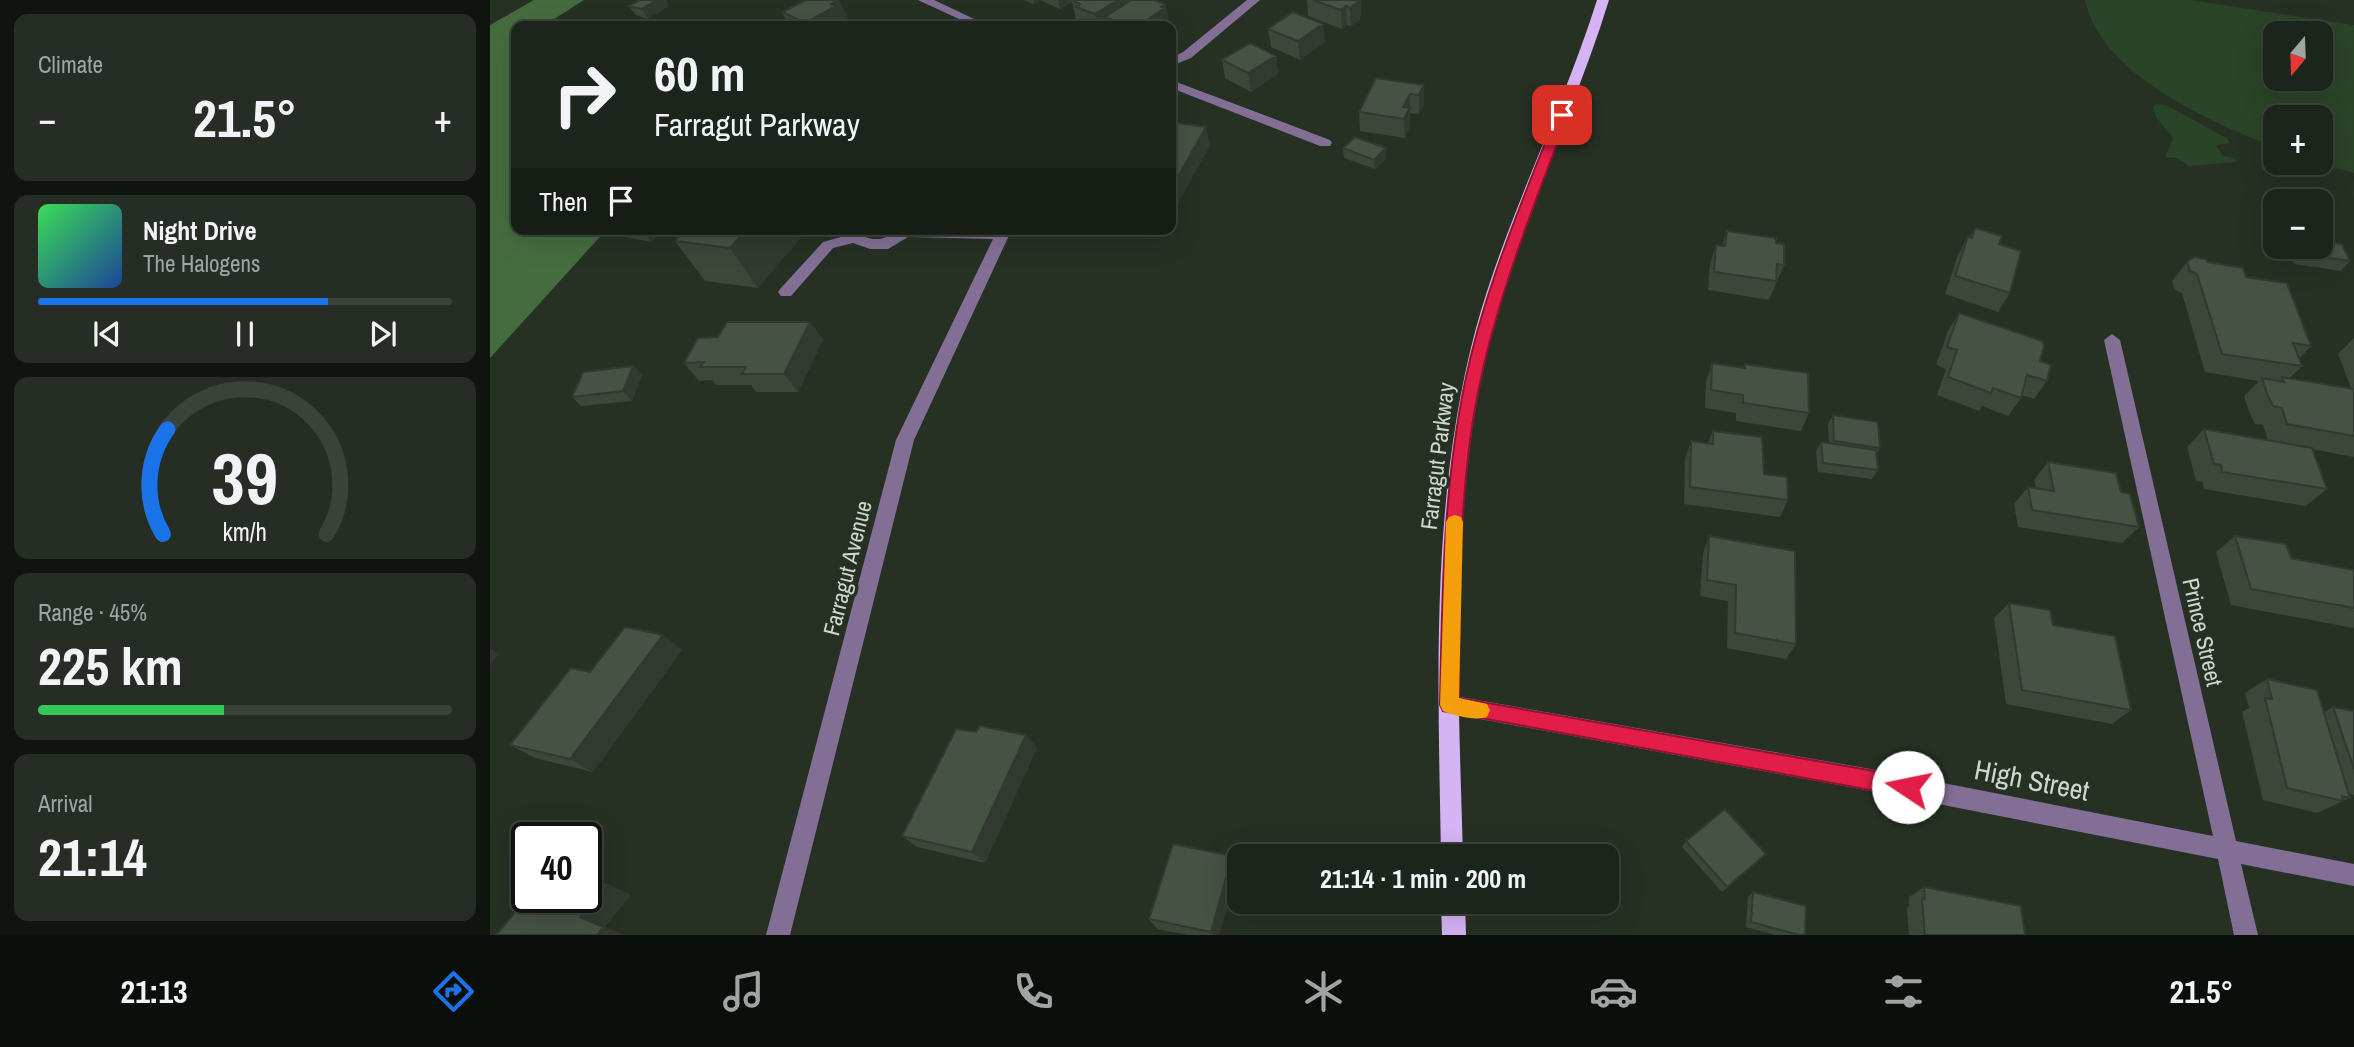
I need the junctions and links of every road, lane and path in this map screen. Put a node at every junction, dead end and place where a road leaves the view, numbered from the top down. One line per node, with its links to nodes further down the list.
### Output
1 (924, 0): 4 (street)
2 (1254, 0): 5 (street)
3 (1603, 0): 14 (main road, Farragut Parkway)
4 (972, 21)
5 (1176, 60)
6 (1176, 86): 7 (street)
7 (1325, 143)
8 (853, 235): 12 (street)
9 (856, 235): 10 (street)
10 (899, 235)
11 (1003, 235): 19 (street, Farragut Avenue)
12 (786, 292)
13 (2112, 340): 16 (street, Prince Street)
14 (1449, 705): 15 (main road, Farragut Parkway); 16 (street, High Street)
15 (1452, 844)
16 (2227, 848): 17 (street, High Street); 21 (street, Prince Street)
17 (2354, 875)
18 (1453, 914): 20 (main road)
19 (778, 935)
20 (1454, 935)
21 (2246, 935)

